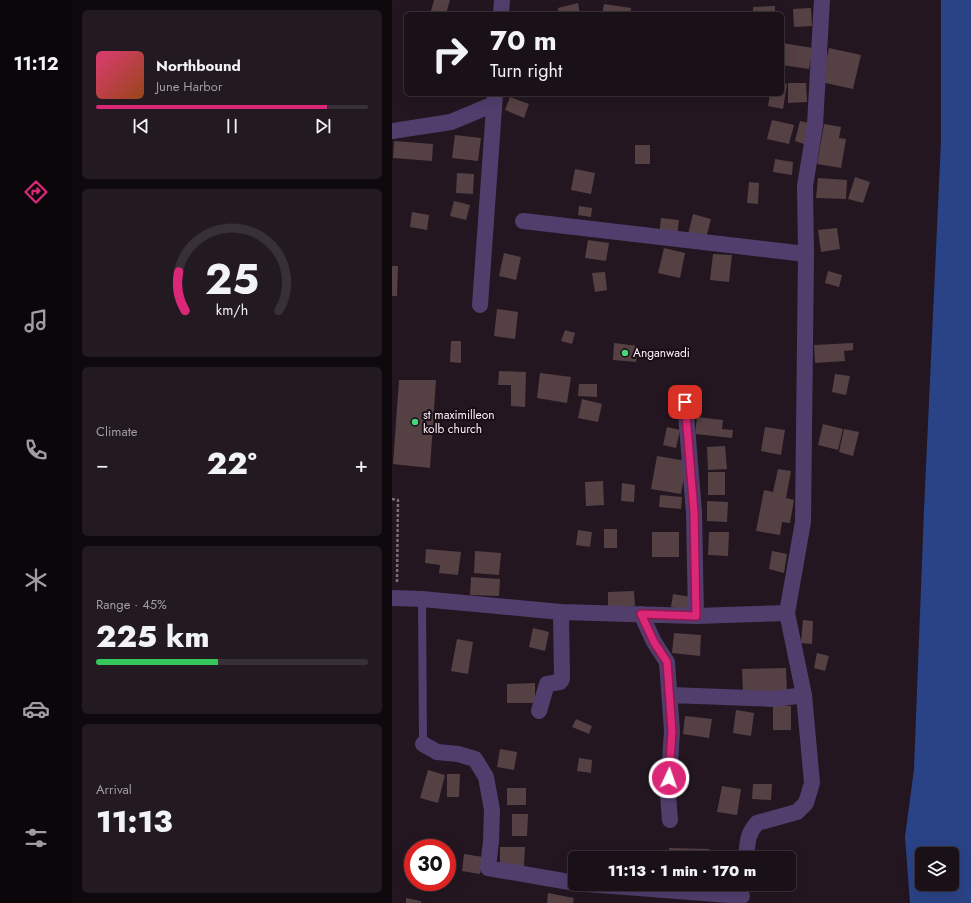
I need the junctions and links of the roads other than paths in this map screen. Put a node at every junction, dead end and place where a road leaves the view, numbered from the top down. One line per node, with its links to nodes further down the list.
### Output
1 (502, 0): 3 (street)
2 (822, 0): 7 (street)
3 (501, 12)
4 (495, 99): 5 (street); 8 (street)
5 (392, 131)
6 (523, 221): 7 (street)
7 (806, 254): 13 (street)
8 (480, 305)
9 (685, 402): 15 (street)
10 (394, 598): 11 (street)
11 (422, 599): 12 (street); 19 (lane)
12 (561, 612): 14 (street); 18 (street)
13 (787, 613): 15 (street); 17 (street)
14 (641, 614): 15 (street); 16 (street)
15 (696, 616)
16 (670, 695): 17 (street); 20 (street)
17 (804, 695): 21 (street)
18 (539, 711)
19 (423, 744): 22 (street)
20 (670, 820)
21 (747, 851)
22 (568, 882)
23 (695, 891): 24 (street)
24 (742, 894)

